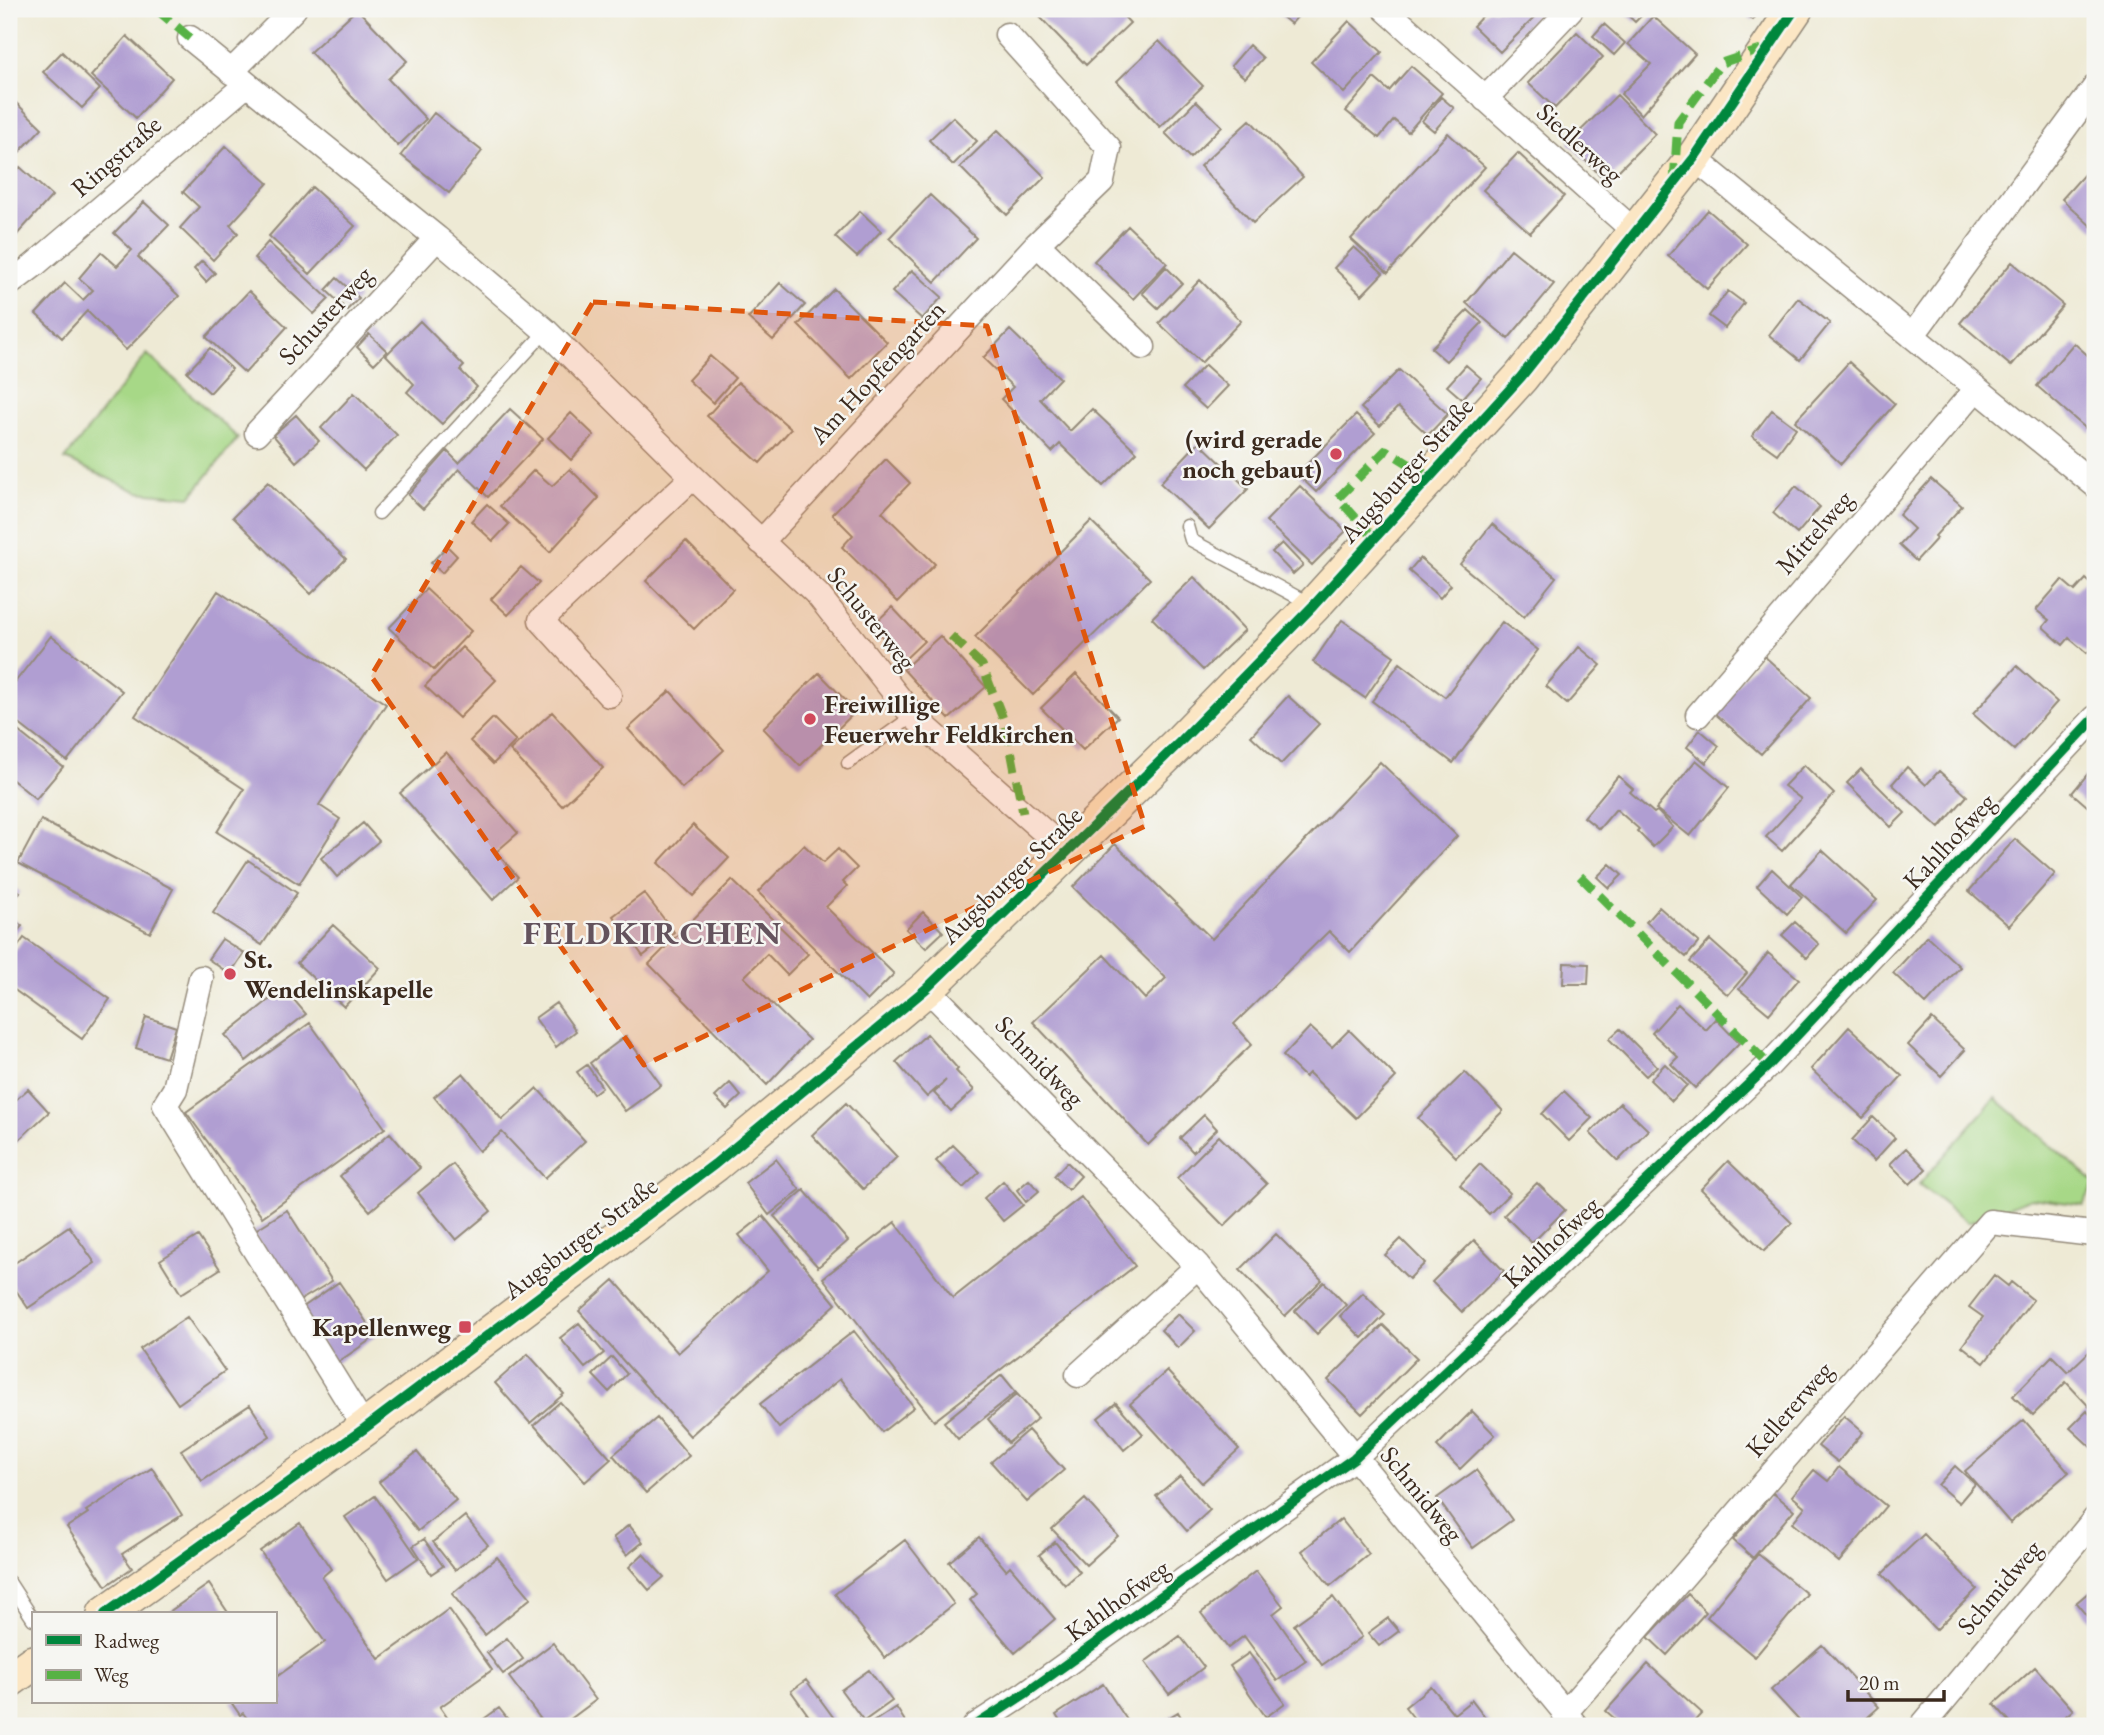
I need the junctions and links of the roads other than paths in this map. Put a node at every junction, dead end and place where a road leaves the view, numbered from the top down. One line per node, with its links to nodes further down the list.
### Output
1 (294, 9): 7 (street, Ringstraße)
2 (1385, 9): 9 (street, Siedlerweg)
3 (1571, 9): 9 (street)
4 (1795, 9): 10 (main road, Augsburger Straße)
5 (1006, 35): 13 (street, Am Hopfengarten)
6 (190, 38): 7 (street)
7 (238, 78): 12 (street, Schusterweg); 14 (street, Ringstraße)
8 (2095, 87): 16 (street)
9 (1485, 99): 11 (street, Siedlerweg)
10 (1694, 158): 11 (main road, Augsburger Straße); 16 (street)
11 (1634, 231): 25 (main road, Augsburger Straße)
12 (438, 237): 15 (street, Schusterweg); 19 (street, Schusterweg)
13 (1037, 244): 17 (street); 24 (street, Am Hopfengarten)
14 (9, 284)
15 (546, 331): 20 (street, Schusterweg); 22 (lane)
16 (1912, 336): 18 (street)
17 (1143, 347)
18 (1976, 389): 21 (street); 27 (street, Mittelweg)
19 (257, 433)
20 (693, 477): 24 (street, Schusterweg); 26 (street)
21 (2095, 485)
22 (379, 513)
23 (1186, 526): 25 (lane)
24 (761, 542): 28 (street, Schusterweg)
25 (1313, 606): 31 (main road, Augsburger Straße)
26 (609, 695)
27 (1698, 715)
28 (913, 716): 30 (lane); 31 (street, Schusterweg)
29 (2095, 718): 38 (street, Kahlhofweg)
30 (848, 763)
31 (1067, 852): 33 (main road, Augsburger Straße)
32 (201, 978): 37 (street)
33 (928, 988): 35 (street, Schmidweg); 37 (main road, Augsburger Straße)
34 (2095, 1234): 45 (street, Kellererweg)
35 (1198, 1266): 36 (street); 38 (street, Schmidweg)
36 (1078, 1375)
37 (365, 1428): 41 (main road, Augsburger Straße)
38 (1354, 1458): 45 (street, Schmidweg); 46 (street, Kahlhofweg)
39 (2095, 1519): 47 (street, Schmidweg)
40 (9, 1582): 42 (lane)
41 (108, 1612)
42 (32, 1617)
43 (32, 1664): 44 (main road)
44 (9, 1680)
45 (1570, 1720)
46 (975, 1726)
47 (1922, 1726)

